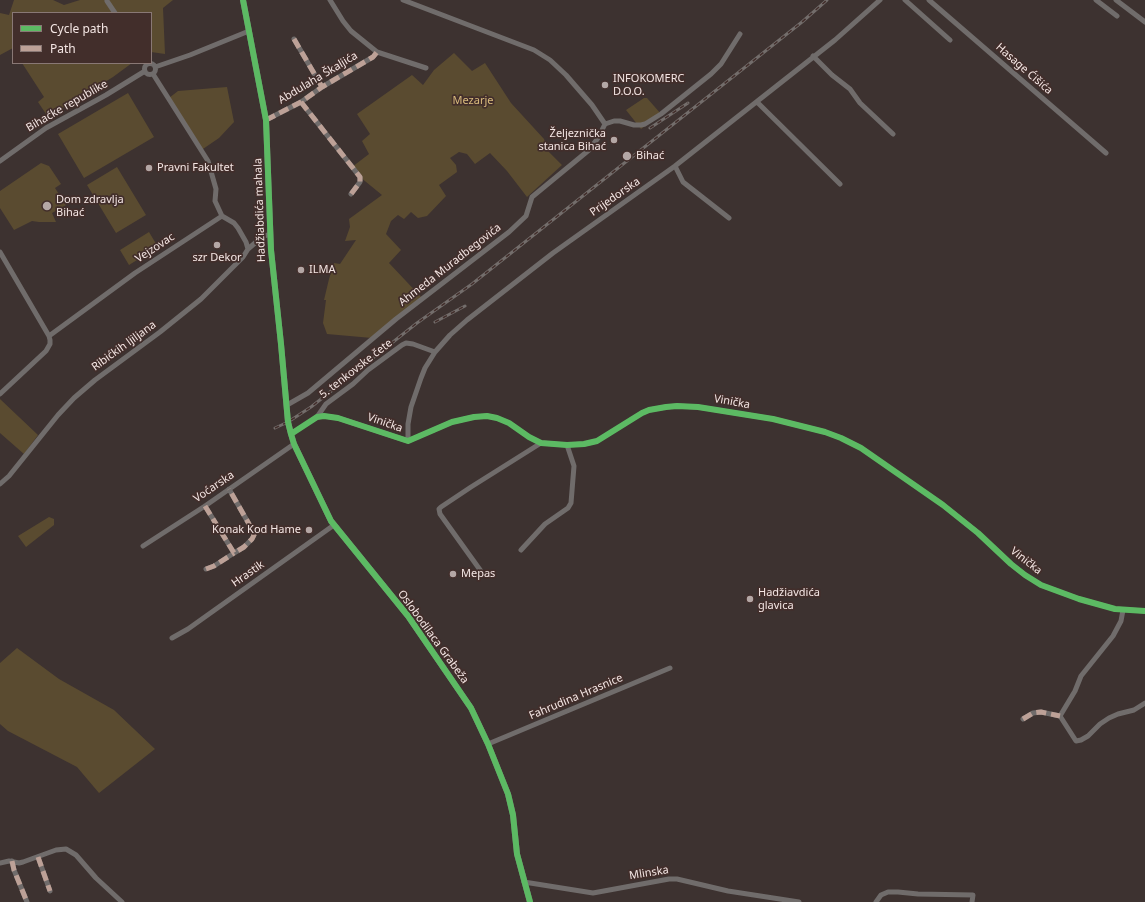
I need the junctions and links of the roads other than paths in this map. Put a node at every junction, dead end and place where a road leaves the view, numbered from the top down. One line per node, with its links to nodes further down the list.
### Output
1 (243, 0): 13 (street, Hadžiabdića mahala)
2 (330, 0): 17 (street)
3 (403, 0): 28 (street)
4 (880, 0): 18 (street, Prijedorska)
5 (905, 0): 16 (street)
6 (929, 0): 30 (street, Hasage Ćišića)
7 (1096, 0): 11 (street)
8 (1116, 0): 12 (street)
9 (107, 1): 10 (street)
10 (114, 12)
11 (1117, 16)
12 (1145, 22)
13 (249, 31): 20 (street); 27 (street, Hadžiabdića mahala)
14 (740, 34): 28 (street)
15 (294, 39): 24 (street)
16 (950, 40)
17 (377, 52): 21 (street); 24 (street, Abdulaha Škaljića)
18 (813, 56): 26 (street, Prijedorska); 29 (street)
19 (146, 64): 20 (street); 22 (street)
20 (155, 67): 23 (street)
21 (426, 68)
22 (145, 71): 23 (street); 31 (street, Bihaćke republike)
23 (153, 74): 35 (street)
24 (322, 87): 25 (street, Abdulaha Škaljića)
25 (301, 102): 27 (street, Abdulaha Škaljića); 34 (street)
26 (757, 102): 32 (street, Prijedorska); 33 (street)
27 (266, 120): 37 (street, Hadžiabdića mahala)
28 (605, 124): 43 (street, Ahmeda Muradbegovića)
29 (893, 134)
30 (1106, 153)
31 (0, 161)
32 (675, 166): 36 (street); 41 (street, Prijedorska)
33 (840, 184)
34 (351, 194)
35 (222, 216): 38 (street); 40 (street, Vejzovac)
36 (729, 218)
37 (270, 234): 38 (street, Ribićkih ljiljana); 43 (street, Hadžiabdića mahala)
38 (248, 249): 51 (street, Ribićkih ljiljana)
39 (0, 252): 40 (street)
40 (49, 336): 42 (street)
41 (435, 352): 44 (street, 5. tenkovske čete); 47 (street, Prijedorska)
42 (0, 394)
43 (287, 405): 45 (street, Hadžiabdića mahala)
44 (317, 417): 46 (street); 47 (street, Vinička)
45 (288, 422): 46 (street, Oslobodilaca Grabeža)
46 (291, 434): 49 (street, Oslobodilaca Grabeža)
47 (408, 441): 48 (street, Vinička)
48 (541, 443): 50 (street, Vinička); 59 (street)
49 (294, 444): 52 (street, Voćarska); 54 (street, Oslobodilaca Grabeža)
50 (567, 445): 56 (street); 60 (street, Vinička)
51 (0, 484)
52 (229, 490): 53 (street, Voćarska); 57 (street)
53 (205, 506): 55 (street, Voćarska); 57 (street)
54 (334, 525): 62 (street, Hrastik); 67 (street, Oslobodilaca Grabeža)
55 (143, 546)
56 (521, 550)
57 (234, 552): 58 (street)
58 (206, 569)
59 (483, 574)
60 (1124, 610): 61 (street, Vinička); 65 (street)
61 (1145, 611)
62 (172, 638)
63 (670, 668): 67 (street, Fahrudina Hrasnice)
64 (1145, 703): 65 (street)
65 (1060, 716): 66 (street)
66 (1023, 718)
67 (488, 744): 71 (street, Oslobodilaca Grabeža)
68 (38, 857): 69 (street); 72 (street); 74 (street)
69 (12, 861): 70 (street); 73 (street)
70 (0, 863)
71 (524, 882): 75 (street, Oslobodilaca Grabeža); 76 (street, Mlinska)
72 (50, 891)
73 (27, 902)
74 (122, 902)
75 (530, 902)
76 (799, 902)
77 (876, 902): 78 (street)
78 (972, 902)

